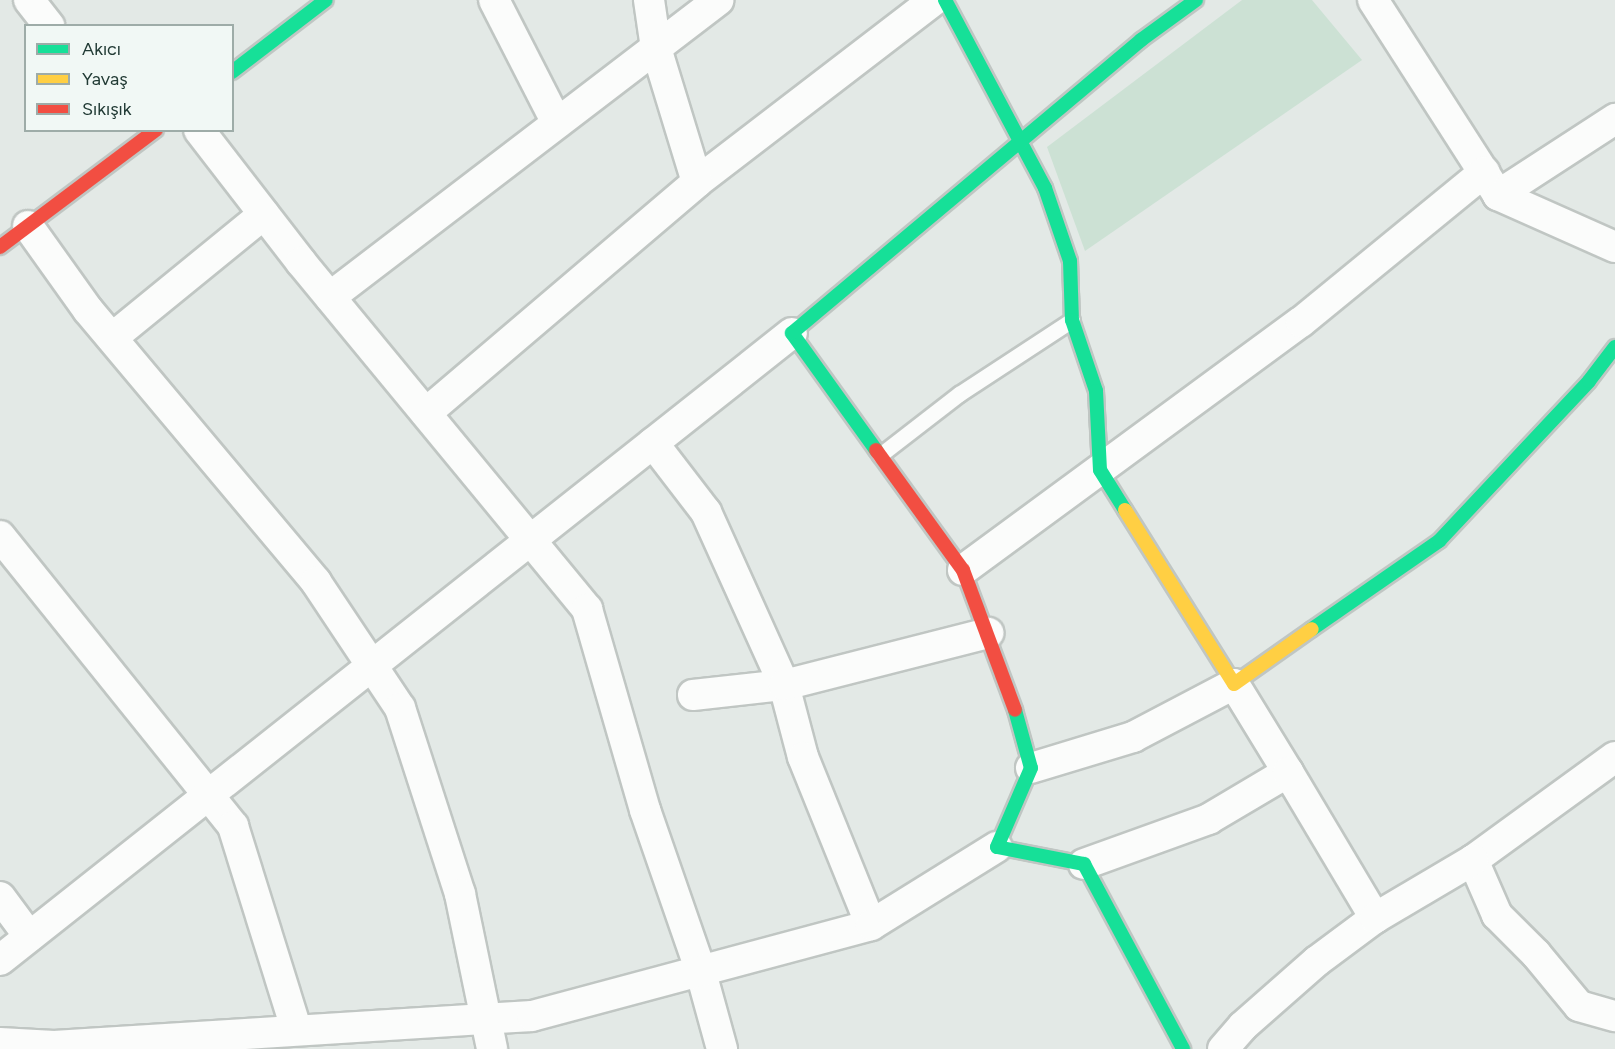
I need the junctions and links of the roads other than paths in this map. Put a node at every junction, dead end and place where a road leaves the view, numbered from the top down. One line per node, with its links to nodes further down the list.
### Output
1 (29, 0): 10 (street)
2 (326, 0): 12 (street)
3 (494, 0): 14 (street)
4 (649, 0): 11 (street)
5 (718, 0): 11 (street)
6 (934, 0): 18 (street)
7 (945, 0): 17 (street)
8 (1196, 0): 17 (street)
9 (1374, 0): 19 (street)
10 (48, 24)
11 (656, 48): 14 (street); 18 (street)
12 (234, 70)
13 (1615, 119): 19 (street)
14 (557, 123): 24 (street)
15 (201, 132): 20 (street)
16 (144, 134): 21 (street)
17 (1023, 141): 25 (street); 26 (street)
18 (697, 182): 29 (street)
19 (1491, 183): 22 (street); 32 (street)
20 (264, 214): 24 (street); 27 (street)
21 (28, 226): 23 (street); 27 (street)
22 (1615, 246)
23 (0, 247)
24 (330, 297): 29 (street)
25 (1072, 320): 31 (lane); 32 (street)
26 (792, 333): 30 (street); 31 (street)
27 (112, 338): 37 (street)
28 (1615, 347): 38 (street)
29 (426, 413): 34 (street)
30 (653, 443): 34 (street); 39 (street)
31 (880, 455): 35 (street)
32 (1101, 470): 35 (street); 38 (street)
33 (0, 536): 44 (street)
34 (531, 540): 37 (street); 53 (street)
35 (963, 570): 36 (street)
36 (988, 633): 39 (street); 42 (street)
37 (370, 664): 44 (street); 56 (street)
38 (1234, 684): 42 (street); 43 (street)
39 (784, 685): 40 (street); 50 (street)
40 (693, 695)
41 (1615, 757): 46 (street)
42 (1031, 768): 45 (street)
43 (1288, 772): 47 (street); 49 (street)
44 (206, 796): 51 (street); 55 (street)
45 (997, 847): 47 (street); 50 (street)
46 (1473, 860): 49 (street); 54 (street)
47 (1084, 864): 60 (street)
48 (0, 897): 51 (street)
49 (1375, 918): 61 (street)
50 (871, 925): 53 (street)
51 (29, 936): 52 (street)
52 (0, 960)
53 (700, 969): 56 (street); 59 (street)
54 (1615, 1016)
55 (296, 1028): 56 (street); 58 (street)
56 (488, 1035)
57 (0, 1043): 58 (street)
58 (189, 1043)
59 (722, 1049)
60 (1183, 1049)
61 (1223, 1049)

